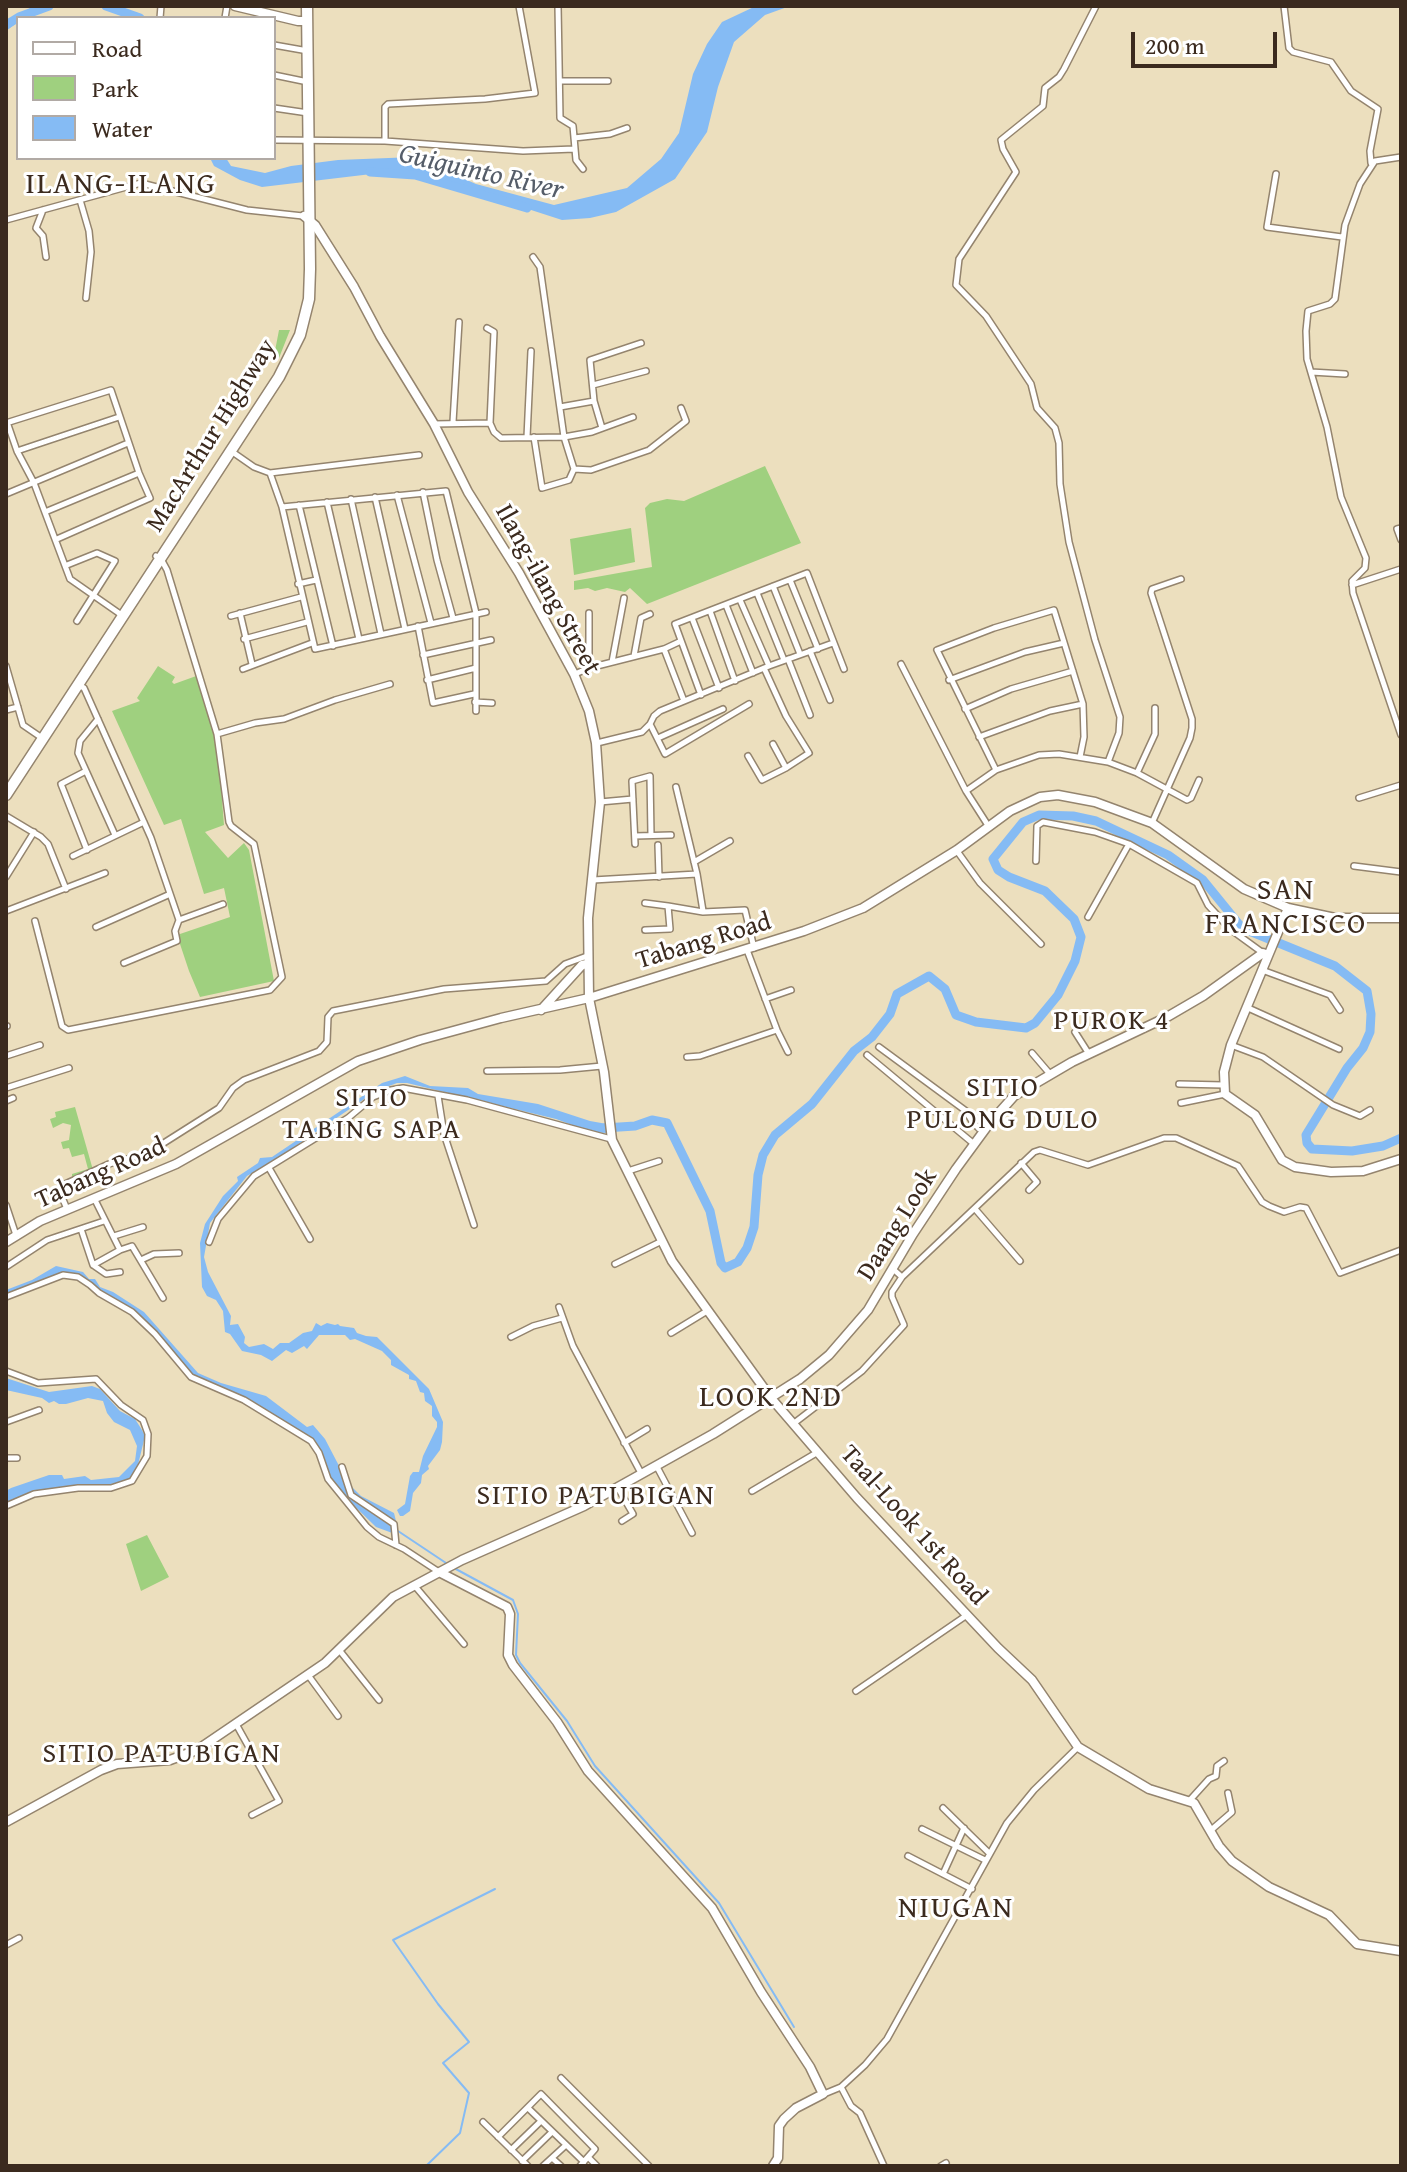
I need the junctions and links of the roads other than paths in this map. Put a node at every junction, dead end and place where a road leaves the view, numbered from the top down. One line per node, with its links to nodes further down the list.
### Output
1 (235, 6): 7 (street)
2 (305, 6): 7 (highway, MacArthur Highway)
3 (519, 6): 19 (street)
4 (558, 6): 12 (street)
5 (1096, 6): 164 (street)
6 (1284, 6): 23 (street)
7 (305, 21): 9 (highway, MacArthur Highway)
8 (276, 45): 9 (street)
9 (305, 51): 11 (highway, MacArthur Highway); 15 (highway, MacArthur Highway)
10 (276, 75): 11 (street)
11 (303, 81): 15 (highway, MacArthur Highway)
12 (560, 81): 13 (street); 17 (street)
13 (608, 81)
14 (276, 108): 15 (street)
15 (306, 113): 20 (highway, MacArthur Highway)
16 (627, 128): 17 (street)
17 (574, 138): 21 (street)
18 (276, 140): 20 (street)
19 (385, 141): 20 (street); 21 (street)
20 (307, 144): 28 (highway, MacArthur Highway)
21 (574, 149): 24 (street)
22 (1401, 157): 23 (street)
23 (1371, 166): 30 (street)
24 (583, 169)
25 (1276, 174): 30 (street)
26 (80, 200): 27 (street); 28 (street); 33 (street)
27 (43, 209): 29 (street); 31 (street)
28 (307, 217): 50 (street, Ilang-ilang Street); 55 (highway, MacArthur Highway)
29 (6, 220)
30 (1342, 237): 39 (street)
31 (46, 257)
32 (533, 257): 43 (street)
33 (86, 298)
34 (459, 322): 47 (street)
35 (487, 328): 49 (street)
36 (641, 343): 41 (street)
37 (531, 351): 52 (street)
38 (646, 371): 41 (street)
39 (1311, 372): 40 (street); 81 (street)
40 (1345, 374)
41 (593, 385): 42 (street)
42 (594, 401): 43 (street); 51 (street)
43 (560, 407): 53 (street)
44 (681, 408): 58 (street)
45 (119, 417): 48 (street); 54 (street); 56 (street)
46 (633, 417): 51 (street)
47 (453, 422): 49 (street); 50 (street)
48 (6, 423): 56 (street)
49 (490, 423): 52 (street)
50 (434, 424): 132 (street, Ilang-ilang Street)
51 (602, 428): 53 (street)
52 (530, 437): 53 (street); 58 (street)
53 (564, 437): 58 (street)
54 (128, 443): 59 (street); 61 (street)
55 (229, 450): 60 (street); 74 (highway, MacArthur Highway)
56 (17, 451): 61 (street)
57 (419, 455): 60 (street)
58 (574, 469)
59 (139, 473): 70 (street); 72 (street)
60 (270, 473): 69 (street)
61 (34, 483): 63 (street); 70 (street)
62 (423, 492): 64 (street); 92 (street); 97 (street)
63 (6, 494)
64 (397, 495): 65 (street); 101 (street)
65 (375, 497): 66 (street); 103 (street)
66 (351, 499): 67 (street); 104 (street)
67 (327, 502): 68 (street); 106 (street)
68 (299, 505): 69 (street); 78 (street)
69 (282, 507): 80 (street)
70 (45, 512): 72 (street)
71 (1401, 528): 73 (street)
72 (57, 539): 75 (street)
73 (1401, 540)
74 (158, 558): 95 (highway, MacArthur Highway); 155 (street)
75 (67, 565): 84 (street); 84 (street)
76 (1401, 569): 81 (street)
77 (1181, 579): 173 (street)
78 (316, 580): 80 (street); 113 (street)
79 (790, 580): 82 (street); 111 (street); 115 (street)
80 (298, 584): 85 (street)
81 (1352, 585): 156 (street)
82 (773, 586): 83 (street); 117 (street)
83 (757, 593): 87 (street); 120 (street)
84 (94, 597): 95 (street); 99 (street)
85 (301, 597): 91 (street); 100 (street)
86 (624, 598): 121 (street)
87 (740, 600): 88 (street); 125 (street)
88 (726, 605): 89 (street); 131 (street)
89 (710, 611): 98 (street); 135 (street)
90 (486, 612): 92 (street)
91 (240, 613): 96 (street); 105 (street)
92 (476, 613): 97 (street); 110 (street)
93 (589, 613): 127 (street)
94 (650, 614): 119 (street)
95 (121, 615): 136 (highway, MacArthur Highway)
96 (231, 616)
97 (453, 618): 101 (street)
98 (692, 618): 108 (street); 138 (street)
99 (77, 621)
100 (307, 622): 105 (street); 109 (street)
101 (431, 623): 102 (street)
102 (418, 626): 103 (street); 118 (street)
103 (405, 629): 104 (street)
104 (381, 634): 106 (street)
105 (244, 639): 122 (street)
106 (359, 639): 113 (street)
107 (491, 640): 110 (street)
108 (681, 641): 114 (street); 139 (street)
109 (312, 643): 113 (street); 122 (street)
110 (476, 643): 118 (street); 126 (street)
111 (833, 643): 115 (street); 129 (street)
112 (1064, 643): 130 (street); 134 (street); 134 (street)
113 (333, 646)
114 (664, 649): 119 (street); 142 (street)
115 (818, 649): 116 (street)
116 (810, 651): 117 (street); 141 (street)
117 (800, 654): 120 (street)
118 (423, 655): 133 (street)
119 (634, 656): 121 (street)
120 (786, 660): 125 (street); 152 (street)
121 (612, 662): 127 (street)
122 (252, 664): 128 (street)
123 (901, 664): 174 (street)
124 (6, 666): 146 (street)
125 (766, 667): 131 (street); 165 (street)
126 (476, 668): 133 (street); 140 (street)
127 (589, 668): 132 (street)
128 (243, 669)
129 (844, 669)
130 (1073, 670): 145 (street); 149 (street)
131 (753, 673): 135 (street)
132 (574, 674): 160 (street, Ilang-ilang Street)
133 (427, 680): 140 (street)
134 (949, 680): 149 (street)
135 (735, 681): 138 (street)
136 (76, 683): 153 (street); 157 (highway, MacArthur Highway)
137 (390, 684): 155 (street)
138 (719, 688): 139 (street)
139 (701, 695): 142 (street)
140 (474, 698): 143 (street); 151 (street)
141 (830, 700)
142 (684, 701): 154 (street)
143 (492, 703)
144 (749, 704): 159 (street)
145 (1083, 704): 158 (street); 163 (street)
146 (18, 707): 150 (street); 157 (street)
147 (1155, 708): 168 (street)
148 (723, 709): 159 (street)
149 (965, 709): 158 (street)
150 (6, 710)
151 (476, 711)
152 (810, 715)
153 (98, 719): 167 (street); 180 (street)
154 (650, 724): 159 (street); 160 (street)
155 (217, 734): 213 (street)
156 (1401, 735)
157 (41, 737): 171 (highway, MacArthur Highway); 175 (highway, MacArthur Highway)
158 (979, 737): 166 (street)
159 (658, 738)
160 (596, 743): 178 (street, Ilang-ilang Street)
161 (773, 744): 165 (street)
162 (748, 756): 165 (street)
163 (1080, 757): 164 (street); 166 (street)
164 (1108, 762): 168 (street)
165 (786, 768)
166 (996, 770): 174 (street)
167 (86, 771): 184 (street); 190 (street)
168 (1137, 773): 173 (street)
169 (1199, 780): 173 (street)
170 (1401, 785): 176 (street)
171 (6, 786)
172 (676, 787): 194 (street)
173 (1168, 789): 181 (street)
174 (966, 791): 182 (street)
175 (6, 795)
176 (1359, 798)
177 (633, 799): 178 (street); 185 (street); 185 (street)
178 (600, 802): 201 (street, Ilang-ilang Street)
179 (6, 816): 183 (street)
180 (144, 822): 184 (street); 203 (street)
181 (1152, 823): 182 (street, Tabang Road); 207 (street, Tabang Road)
182 (989, 827): 191 (street, Tabang Road)
183 (34, 832): 199 (street); 202 (street)
184 (115, 835): 190 (street)
185 (651, 835): 186 (street)
186 (671, 835)
187 (730, 841): 194 (street)
188 (1129, 844): 193 (street); 210 (street); 218 (street)
189 (658, 845): 200 (street)
190 (87, 850): 192 (street)
191 (957, 850): 216 (street); 217 (street, Tabang Road)
192 (73, 856)
193 (1036, 861)
194 (694, 862): 198 (street)
195 (1354, 866): 196 (street)
196 (1401, 872)
197 (105, 873): 202 (street)
198 (697, 874): 200 (street); 209 (street)
199 (6, 877)
200 (659, 877): 201 (street)
201 (593, 880): 219 (street, Ilang-ilang Street)
202 (66, 889): 208 (street)
203 (168, 895): 212 (street); 214 (street)
204 (645, 903): 206 (street)
205 (223, 904): 212 (street)
206 (668, 906): 209 (street); 215 (street)
207 (1288, 908): 211 (street, Tabang Road); 218 (street)
208 (6, 911)
209 (703, 912): 217 (street)
210 (1088, 917)
211 (1401, 918)
212 (179, 920): 220 (street)
213 (35, 921)
214 (96, 927)
215 (645, 930)
216 (1041, 944)
217 (751, 949): 223 (street, Tabang Road); 224 (street)
218 (1266, 955): 221 (street); 236 (street, Daang Look)
219 (587, 960): 223 (street, Taal-Look 1st Road); 226 (street); 261 (street)
220 (124, 963)
221 (1262, 970): 225 (street); 227 (street)
222 (791, 990): 224 (street)
223 (589, 998): 226 (street, Tabang Road); 240 (street, Taal-Look 1st Road)
224 (765, 999): 228 (street)
225 (1245, 1007): 231 (street); 233 (street)
226 (541, 1010): 259 (street, Tabang Road)
227 (1340, 1010)
228 (777, 1030): 234 (street); 239 (street)
229 (1075, 1032): 236 (street)
230 (40, 1045): 238 (street)
231 (1231, 1045): 246 (street); 249 (street)
232 (879, 1047): 250 (street)
233 (1339, 1049)
234 (788, 1052)
235 (1032, 1053): 243 (street)
236 (1089, 1054): 243 (street, Daang Look)
237 (867, 1055): 252 (street)
238 (6, 1056)
239 (687, 1057)
240 (603, 1066): 242 (street); 251 (street, Taal-Look 1st Road)
241 (69, 1068): 245 (street)
242 (487, 1071)
243 (1050, 1074): 250 (street, Daang Look)
244 (1179, 1084): 246 (street)
245 (6, 1088)
246 (1224, 1089): 248 (street); 253 (street)
247 (438, 1096): 251 (street); 256 (street); 264 (street)
248 (1181, 1103)
249 (1370, 1110)
250 (983, 1132): 252 (street, Daang Look)
251 (611, 1137): 257 (street, Taal-Look 1st Road)
252 (974, 1144): 281 (street, Daang Look)
253 (1401, 1159)
254 (659, 1161): 257 (street)
255 (1021, 1163): 258 (street); 262 (street); 274 (street)
256 (269, 1168): 269 (street); 272 (street)
257 (627, 1171): 270 (street, Taal-Look 1st Road)
258 (1029, 1190)
259 (95, 1200): 261 (street, Tabang Road); 263 (street)
260 (6, 1205): 267 (street)
261 (67, 1210): 267 (street, Tabang Road)
262 (976, 1210): 277 (street); 283 (street)
263 (104, 1221): 266 (street); 268 (street)
264 (474, 1225)
265 (143, 1227): 268 (street)
266 (81, 1229): 279 (street); 280 (street)
267 (16, 1236): 271 (street, Tabang Road)
268 (114, 1236): 273 (street)
269 (310, 1239)
270 (662, 1241): 278 (street); 287 (street, Taal-Look 1st Road)
271 (6, 1242)
272 (209, 1242)
273 (120, 1250): 276 (street); 279 (street)
274 (1401, 1250)
275 (179, 1253): 276 (street)
276 (141, 1260): 285 (street)
277 (1020, 1261)
278 (615, 1264)
279 (93, 1265): 282 (street)
280 (6, 1267)
281 (893, 1269): 283 (street); 292 (street, Daang Look)
282 (120, 1272)
283 (902, 1277): 295 (street)
284 (6, 1297): 309 (street)
285 (163, 1298)
286 (559, 1307): 288 (street)
287 (707, 1311): 289 (street); 292 (street, Taal-Look 1st Road)
288 (562, 1318): 290 (street); 297 (street)
289 (671, 1333)
290 (511, 1337)
291 (6, 1371): 306 (street)
292 (771, 1398): 295 (street, Taal-Look 1st Road); 301 (street, Daang Look)
293 (39, 1410): 294 (street)
294 (6, 1422)
295 (793, 1424): 298 (street, Taal-Look 1st Road)
296 (647, 1429): 297 (street)
297 (624, 1443): 303 (street)
298 (819, 1451): 305 (street); 312 (street, Taal-Look 1st Road)
299 (6, 1458): 300 (street)
300 (17, 1458)
301 (656, 1464): 303 (street, Daang Look); 308 (street)
302 (342, 1467): 309 (street)
303 (641, 1473): 304 (street, Daang Look)
304 (618, 1487): 307 (street); 310 (street, Daang Look)
305 (752, 1491)
306 (6, 1506)
307 (622, 1521)
308 (692, 1533)
309 (396, 1543): 310 (street)
310 (442, 1572): 311 (street); 341 (street)
311 (414, 1585): 313 (street); 314 (street)
312 (967, 1615): 316 (street); 320 (street, Taal-Look 1st Road)
313 (464, 1644)
314 (340, 1651): 315 (street); 317 (street)
315 (308, 1674): 318 (street); 319 (street)
316 (856, 1691)
317 (379, 1700)
318 (338, 1716)
319 (236, 1724): 325 (street); 326 (street)
320 (1078, 1747): 323 (street, Taal-Look 1st Road); 331 (street)
321 (1224, 1761): 323 (street)
322 (1228, 1793): 329 (street)
323 (1190, 1800): 329 (street)
324 (943, 1808): 327 (street)
325 (252, 1815)
326 (6, 1822)
327 (964, 1828): 330 (street); 331 (street)
328 (922, 1829): 330 (street)
329 (1210, 1831): 338 (street)
330 (955, 1845): 333 (street); 334 (street)
331 (989, 1853): 333 (street)
332 (908, 1856): 334 (street)
333 (985, 1860): 335 (street)
334 (943, 1874): 335 (street)
335 (972, 1889): 340 (street)
336 (19, 1938): 337 (street)
337 (6, 1945)
338 (1401, 1951)
339 (561, 2078): 356 (street)
340 (841, 2087): 341 (street); 358 (street)
341 (823, 2094): 357 (street)
342 (528, 2108): 343 (street); 346 (street); 351 (street)
343 (541, 2121): 345 (street); 348 (street)
344 (483, 2122): 346 (street)
345 (552, 2132): 347 (street); 350 (street)
346 (498, 2137): 348 (street)
347 (566, 2145): 349 (street); 351 (street)
348 (511, 2150): 350 (street)
349 (552, 2158): 353 (street); 354 (street)
350 (522, 2161): 352 (street)
351 (584, 2162): 355 (street)
352 (528, 2166)
353 (543, 2166)
354 (561, 2166)
355 (597, 2166)
356 (649, 2166)
357 (773, 2166)
358 (884, 2166)

